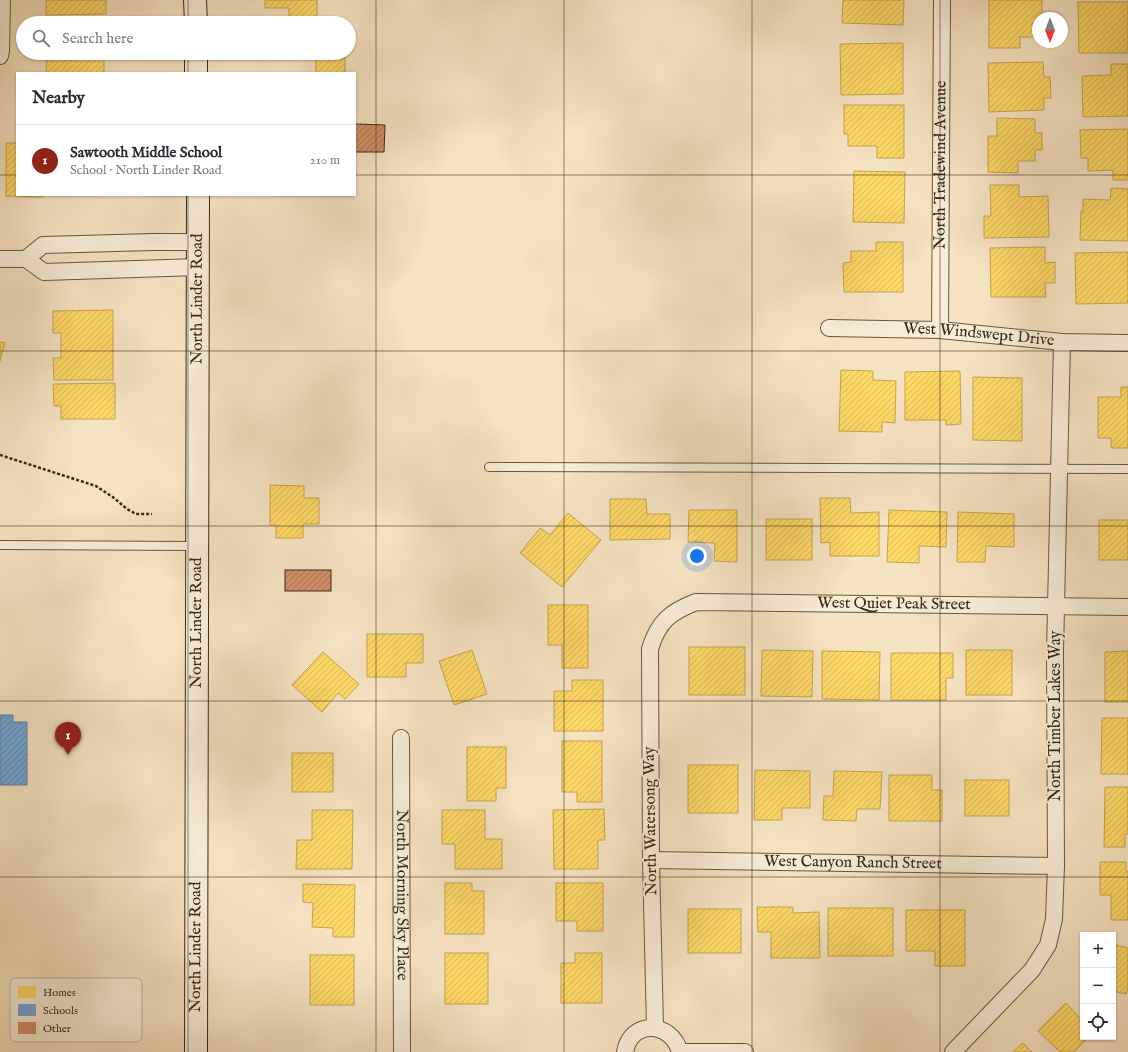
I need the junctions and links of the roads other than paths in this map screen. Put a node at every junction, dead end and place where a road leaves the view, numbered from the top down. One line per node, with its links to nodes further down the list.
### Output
1 (2, 0): 5 (street)
2 (195, 0): 4 (main road)
3 (942, 0): 14 (street, North Tradewind Avenue)
4 (196, 16)
5 (0, 56)
6 (196, 60): 7 (main road)
7 (196, 72)
8 (198, 196): 9 (main road, North Linder Road)
9 (198, 242): 11 (street); 12 (main road, North Linder Road)
10 (0, 258): 11 (street)
11 (26, 259): 12 (street)
12 (198, 267): 21 (main road, North Linder Road)
13 (829, 328): 14 (street, West Windswept Drive)
14 (940, 330): 15 (street, West Windswept Drive)
15 (1062, 342): 16 (street, West Windswept Drive); 18 (street, North Timber Lakes Way)
16 (1128, 343)
17 (489, 466): 18 (lane)
18 (1059, 469): 19 (lane); 22 (street, North Timber Lakes Way)
19 (1128, 469)
20 (0, 545): 21 (lane)
21 (197, 546): 29 (main road, North Linder Road)
22 (1056, 606): 23 (street, West Quiet Peak Street); 24 (street, West Quiet Peak Street); 27 (street, North Timber Lakes Way)
23 (1128, 607)
24 (666, 619): 26 (street, North Watersong Way)
25 (401, 738): 30 (street, North Morning Sky Place)
26 (651, 860): 27 (street, West Canyon Ranch Street); 28 (street, North Watersong Way)
27 (1056, 866): 34 (street, North Timber Lakes Way)
28 (655, 1028): 31 (street); 32 (street)
29 (196, 1052)
30 (402, 1052)
31 (625, 1052)
32 (680, 1052): 33 (street)
33 (746, 1052)
34 (953, 1052)

